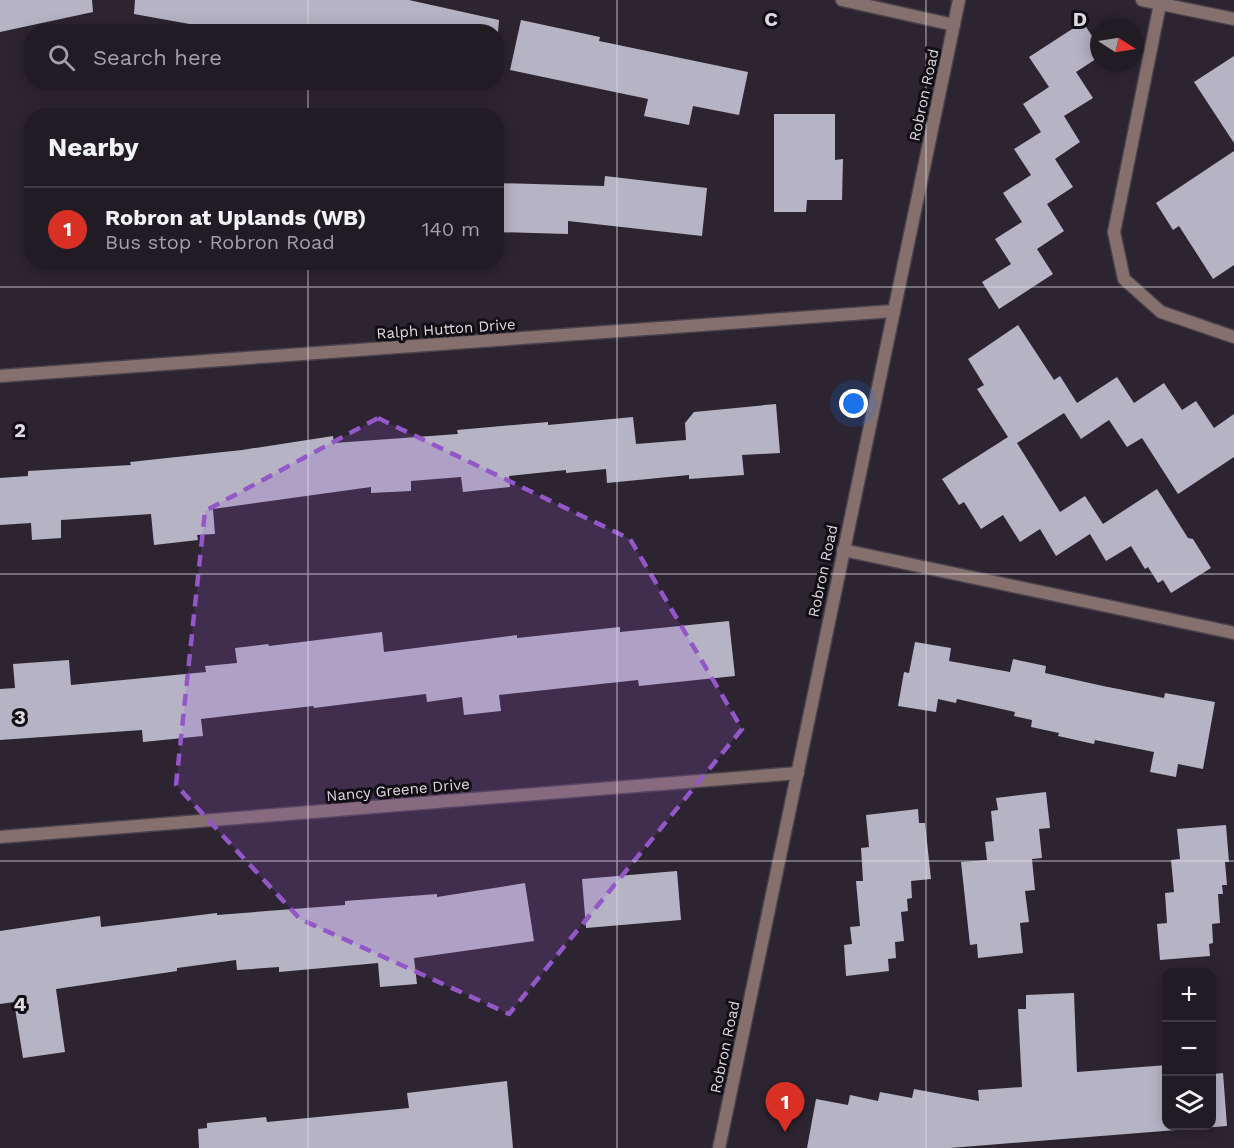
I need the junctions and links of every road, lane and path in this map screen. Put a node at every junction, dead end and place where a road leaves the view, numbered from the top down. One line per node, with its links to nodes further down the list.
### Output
1 (842, 0): 6 (street)
2 (959, 0): 6 (street, Robron Road)
3 (1142, 0): 4 (street)
4 (1160, 4): 5 (street); 8 (street)
5 (1234, 19)
6 (954, 25): 7 (street, Robron Road)
7 (894, 311): 9 (street, Ralph Hutton Drive); 10 (street, Robron Road)
8 (1234, 337)
9 (0, 376)
10 (843, 550): 11 (street); 12 (street, Robron Road)
11 (1234, 633)
12 (798, 773): 13 (street, Nancy Greene Drive); 14 (street, Robron Road)
13 (0, 837)
14 (719, 1148)

